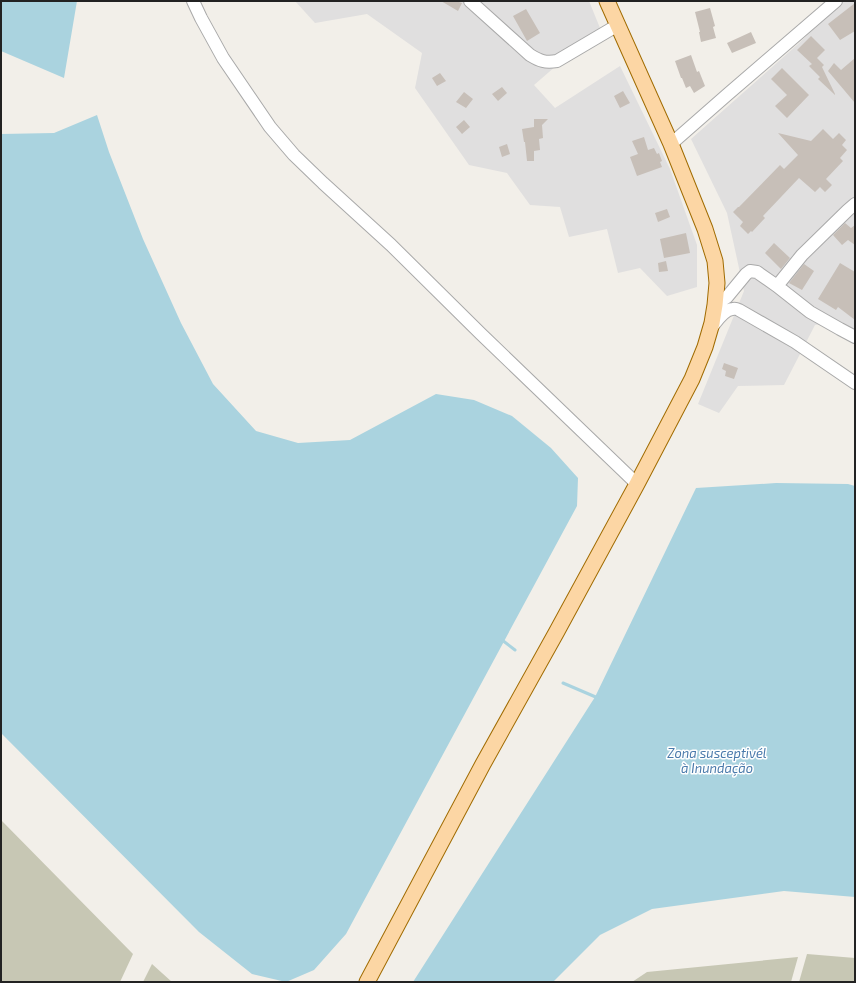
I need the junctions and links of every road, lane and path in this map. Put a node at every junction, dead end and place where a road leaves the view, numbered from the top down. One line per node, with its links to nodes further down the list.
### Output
1 (193, 1): 13 (street)
2 (470, 1): 5 (street)
3 (607, 1): 5 (main road)
4 (836, 1): 6 (street)
5 (618, 25): 6 (main road)
6 (671, 144): 9 (main road)
7 (853, 210): 8 (street)
8 (777, 286): 9 (street); 11 (street)
9 (715, 305): 10 (main road)
10 (710, 329): 12 (street); 13 (main road)
11 (855, 337)
12 (855, 383)
13 (638, 484): 14 (main road)
14 (367, 982)

